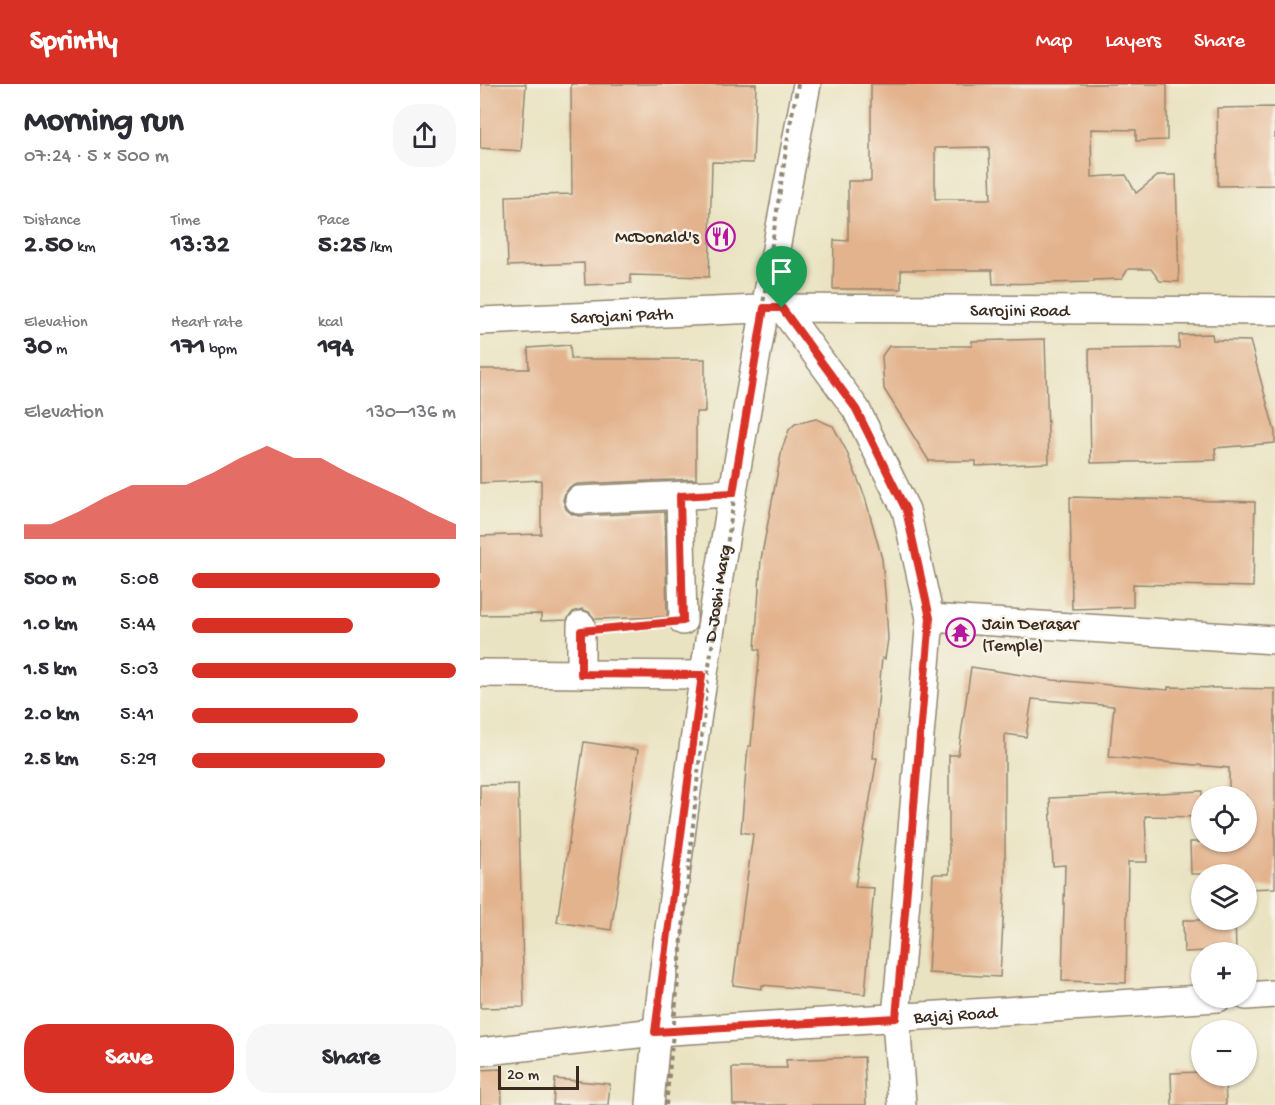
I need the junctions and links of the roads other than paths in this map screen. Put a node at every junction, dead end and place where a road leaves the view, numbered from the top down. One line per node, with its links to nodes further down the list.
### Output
1 (807, 84): 2 (street, D Joshi Marg)
2 (773, 308): 3 (street, Sarojini Road); 4 (street, Sarojani Path); 5 (street, D Joshi Marg); 8 (street)
3 (1275, 311)
4 (480, 321)
5 (733, 493): 6 (street); 9 (street, D Joshi Marg)
6 (680, 496): 7 (street); 9 (street)
7 (579, 500)
8 (930, 618): 11 (street); 18 (street)
9 (712, 619): 14 (street, D Joshi Marg)
10 (581, 628): 13 (street)
11 (1275, 640)
12 (480, 673): 13 (street)
13 (581, 674): 14 (street)
14 (702, 675): 19 (street, D Joshi Marg)
15 (1275, 994): 16 (street)
16 (1257, 995)
17 (1191, 1000): 18 (street, Bajaj Road)
18 (896, 1018): 19 (street, Bajaj Road); 22 (street)
19 (655, 1032): 20 (street, Bajaj Road); 21 (street, D Joshi Marg)
20 (480, 1052)
21 (650, 1105)
22 (902, 1105)

